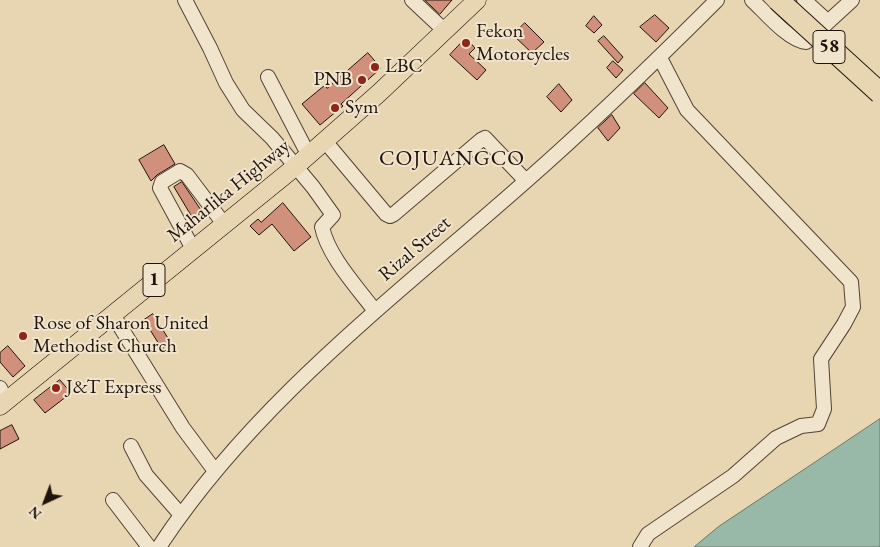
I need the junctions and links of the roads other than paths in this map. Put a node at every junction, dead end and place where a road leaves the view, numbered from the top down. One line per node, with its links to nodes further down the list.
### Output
1 (185, 0): 16 (street)
2 (412, 0): 10 (street)
3 (477, 0): 10 (main road, Maharlika Highway / 1)
4 (717, 0): 11 (street, Rizal Street)
5 (752, 0): 9 (street)
6 (778, 0): 13 (highway, 58, bridge)
7 (804, 0): 9 (street)
8 (852, 0): 9 (street)
9 (828, 22)
10 (446, 31): 14 (main road, Maharlika Highway / 1)
11 (660, 58): 17 (street, Rizal Street); 29 (street)
12 (268, 77): 15 (street)
13 (880, 93)
14 (324, 140): 15 (main road, Maharlika Highway / 1); 17 (street)
15 (308, 154): 16 (main road, Maharlika Highway / 1)
16 (295, 167): 18 (main road, Maharlika Highway / 1); 20 (street)
17 (526, 181): 20 (street, Rizal Street)
18 (224, 224): 19 (main road, Maharlika Highway / 1); 19 (street)
19 (193, 249): 21 (main road, Maharlika Highway / 1)
20 (374, 310): 24 (street, Rizal Street)
21 (113, 315): 22 (main road, Maharlika Highway / 1); 24 (street)
22 (2, 398)
23 (131, 446): 26 (street)
24 (215, 471): 26 (street, Rizal Street)
25 (113, 500): 27 (street)
26 (181, 514): 28 (street, Rizal Street)
27 (149, 547)
28 (159, 547)
29 (640, 547)

